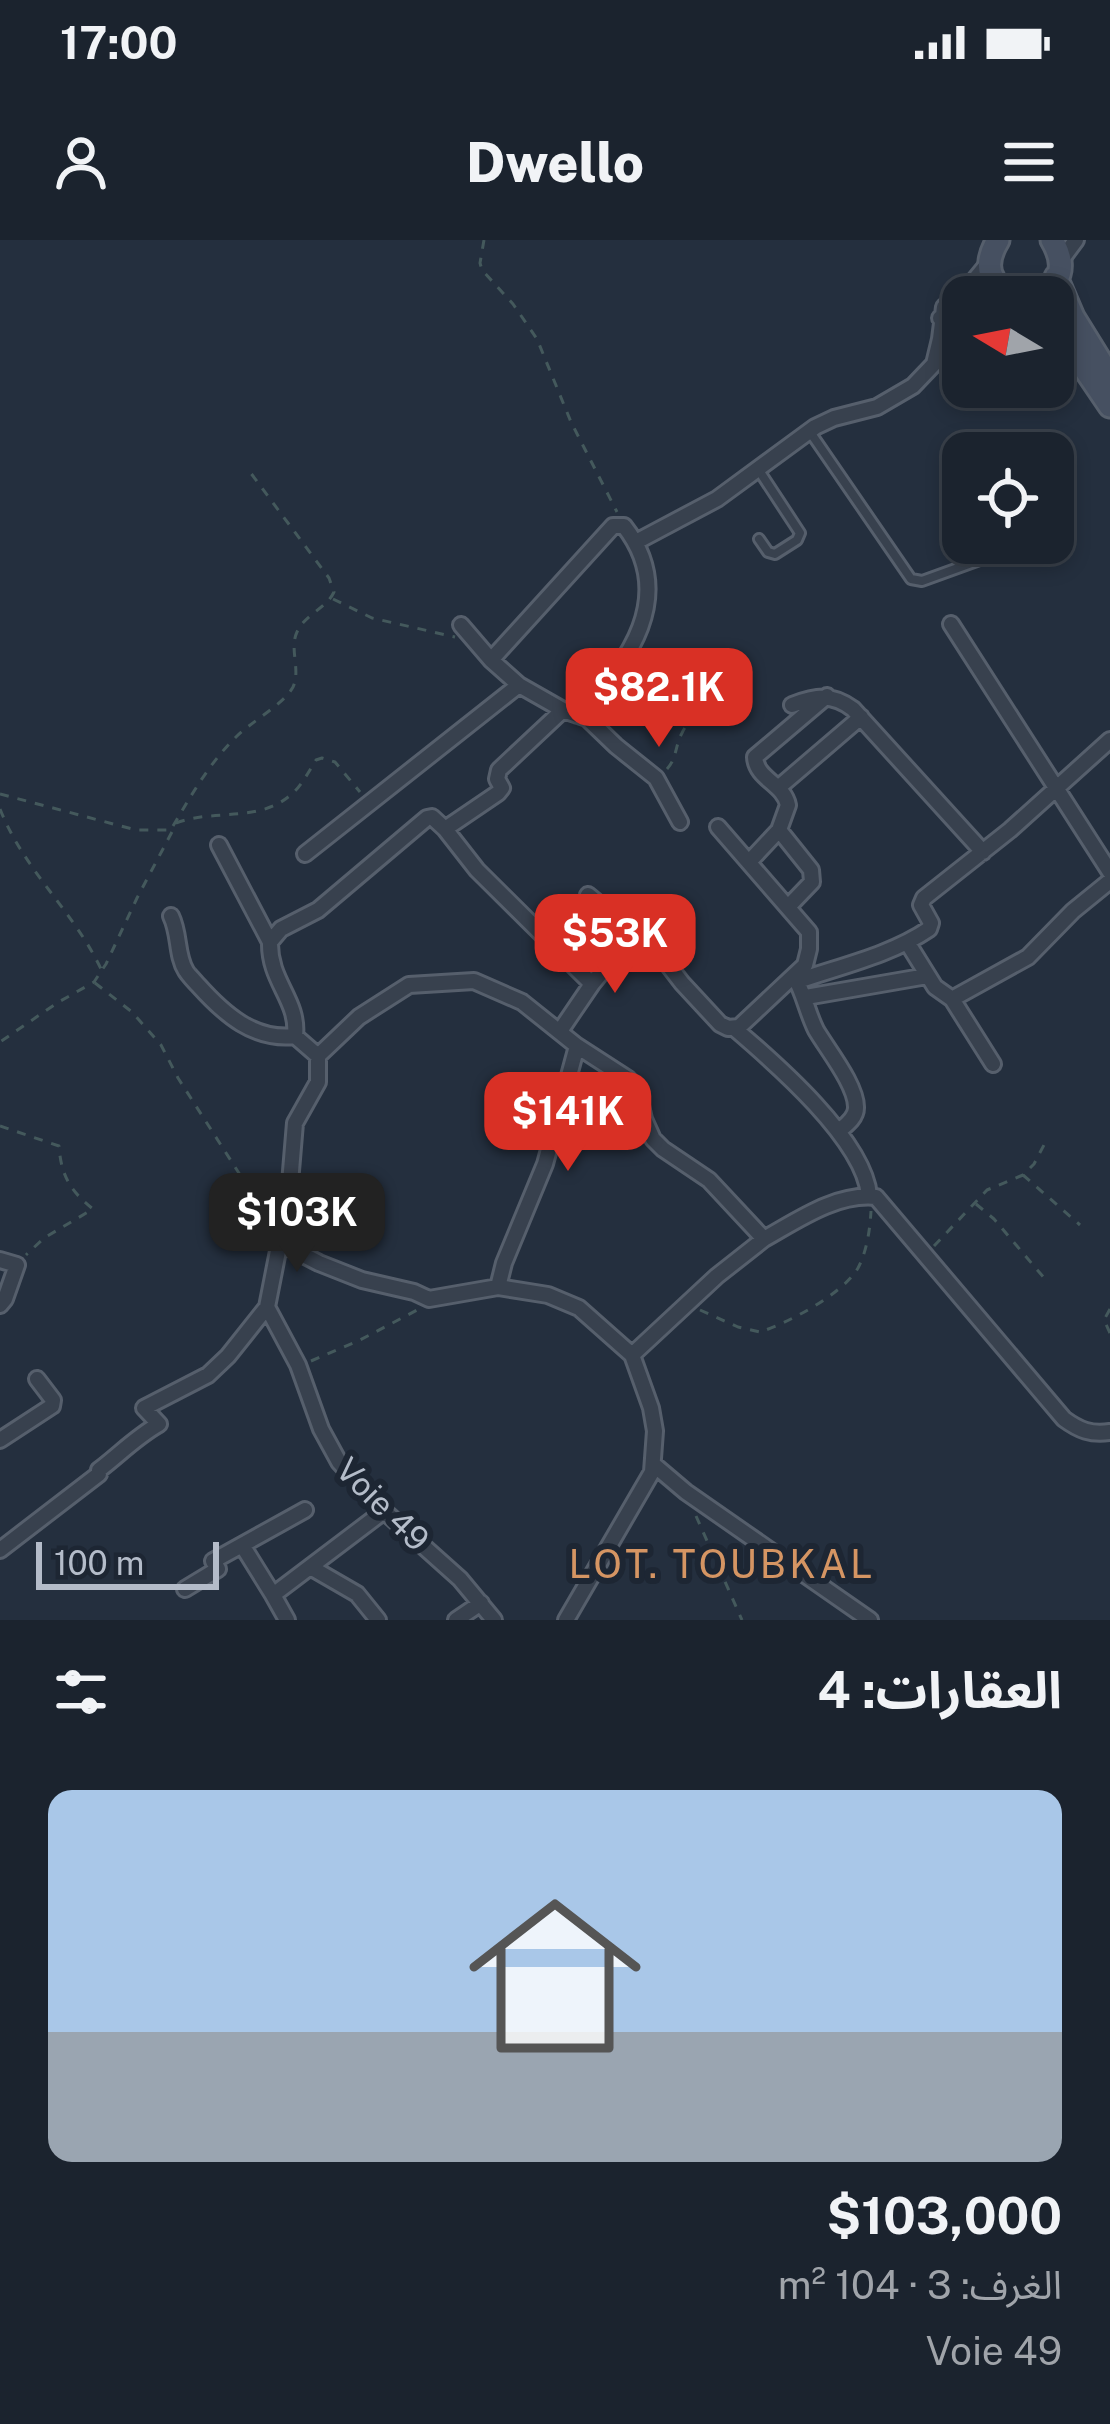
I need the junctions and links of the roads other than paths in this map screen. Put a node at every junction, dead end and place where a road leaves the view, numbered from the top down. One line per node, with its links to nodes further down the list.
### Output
1 (1052, 240): 4 (main road)
2 (1076, 240): 4 (street)
3 (995, 246): 5 (main road); 7 (street)
4 (1058, 270): 6 (main road); 9 (main road)
5 (994, 276)
6 (1054, 276)
7 (940, 318): 11 (street)
8 (1074, 353): 10 (main road)
9 (1106, 363)
10 (1110, 406)
11 (809, 431): 12 (street); 15 (lane)
12 (758, 469): 13 (lane); 14 (street)
13 (759, 539)
14 (636, 542): 18 (street); 22 (street)
15 (969, 564)
16 (951, 624): 26 (street)
17 (461, 625): 18 (street)
18 (491, 660): 19 (street)
19 (519, 685): 22 (street); 33 (street)
20 (827, 696): 21 (street); 23 (street); 25 (street)
21 (793, 705)
22 (570, 712): 27 (street); 29 (street)
23 (861, 717): 25 (street); 32 (street)
24 (1110, 740): 26 (street)
25 (778, 788): 30 (street)
26 (1056, 789): 32 (street); 35 (street)
27 (680, 822)
28 (718, 827): 34 (street)
29 (445, 829): 41 (street); 45 (street)
30 (778, 830): 34 (street); 38 (street)
31 (218, 845): 41 (street)
32 (983, 852): 42 (street)
33 (305, 854)
34 (749, 862): 38 (street)
35 (1110, 872)
36 (1110, 881): 47 (street)
37 (588, 895): 40 (street)
38 (788, 907): 44 (street)
39 (171, 916): 50 (street)
40 (634, 933): 45 (street); 48 (street)
41 (270, 942): 50 (street)
42 (907, 942): 43 (street); 44 (street)
43 (927, 976): 46 (street); 47 (street)
44 (796, 978): 46 (street); 48 (street)
45 (592, 984): 49 (street)
46 (806, 997): 54 (street)
47 (952, 999): 53 (street)
48 (734, 1028): 54 (street)
49 (560, 1030): 51 (street); 52 (street)
50 (295, 1036): 52 (street)
51 (577, 1046): 57 (street); 59 (street)
52 (318, 1056): 56 (street)
53 (993, 1064)
54 (839, 1131): 55 (street)
55 (870, 1196): 57 (street); 64 (street)
56 (279, 1237): 59 (street); 61 (street)
57 (764, 1239): 62 (street)
58 (0, 1260): 60 (street)
59 (498, 1287): 62 (street)
60 (0, 1305)
61 (266, 1307): 68 (street, Voie 49); 70 (street)
62 (632, 1355): 66 (street)
63 (37, 1379): 65 (street)
64 (1110, 1432)
65 (0, 1441)
66 (653, 1464): 79 (street); 80 (street)
67 (305, 1510): 69 (street)
68 (384, 1511): 71 (street); 74 (street, Voie 49)
69 (242, 1545): 72 (street); 73 (street)
70 (0, 1550)
71 (312, 1568): 73 (street); 76 (street)
72 (185, 1589)
73 (273, 1595): 75 (street)
74 (481, 1604): 77 (street); 78 (street, Voie 49)
75 (287, 1620)
76 (378, 1620)
77 (456, 1620)
78 (494, 1620)
79 (566, 1620)
80 (870, 1620)

